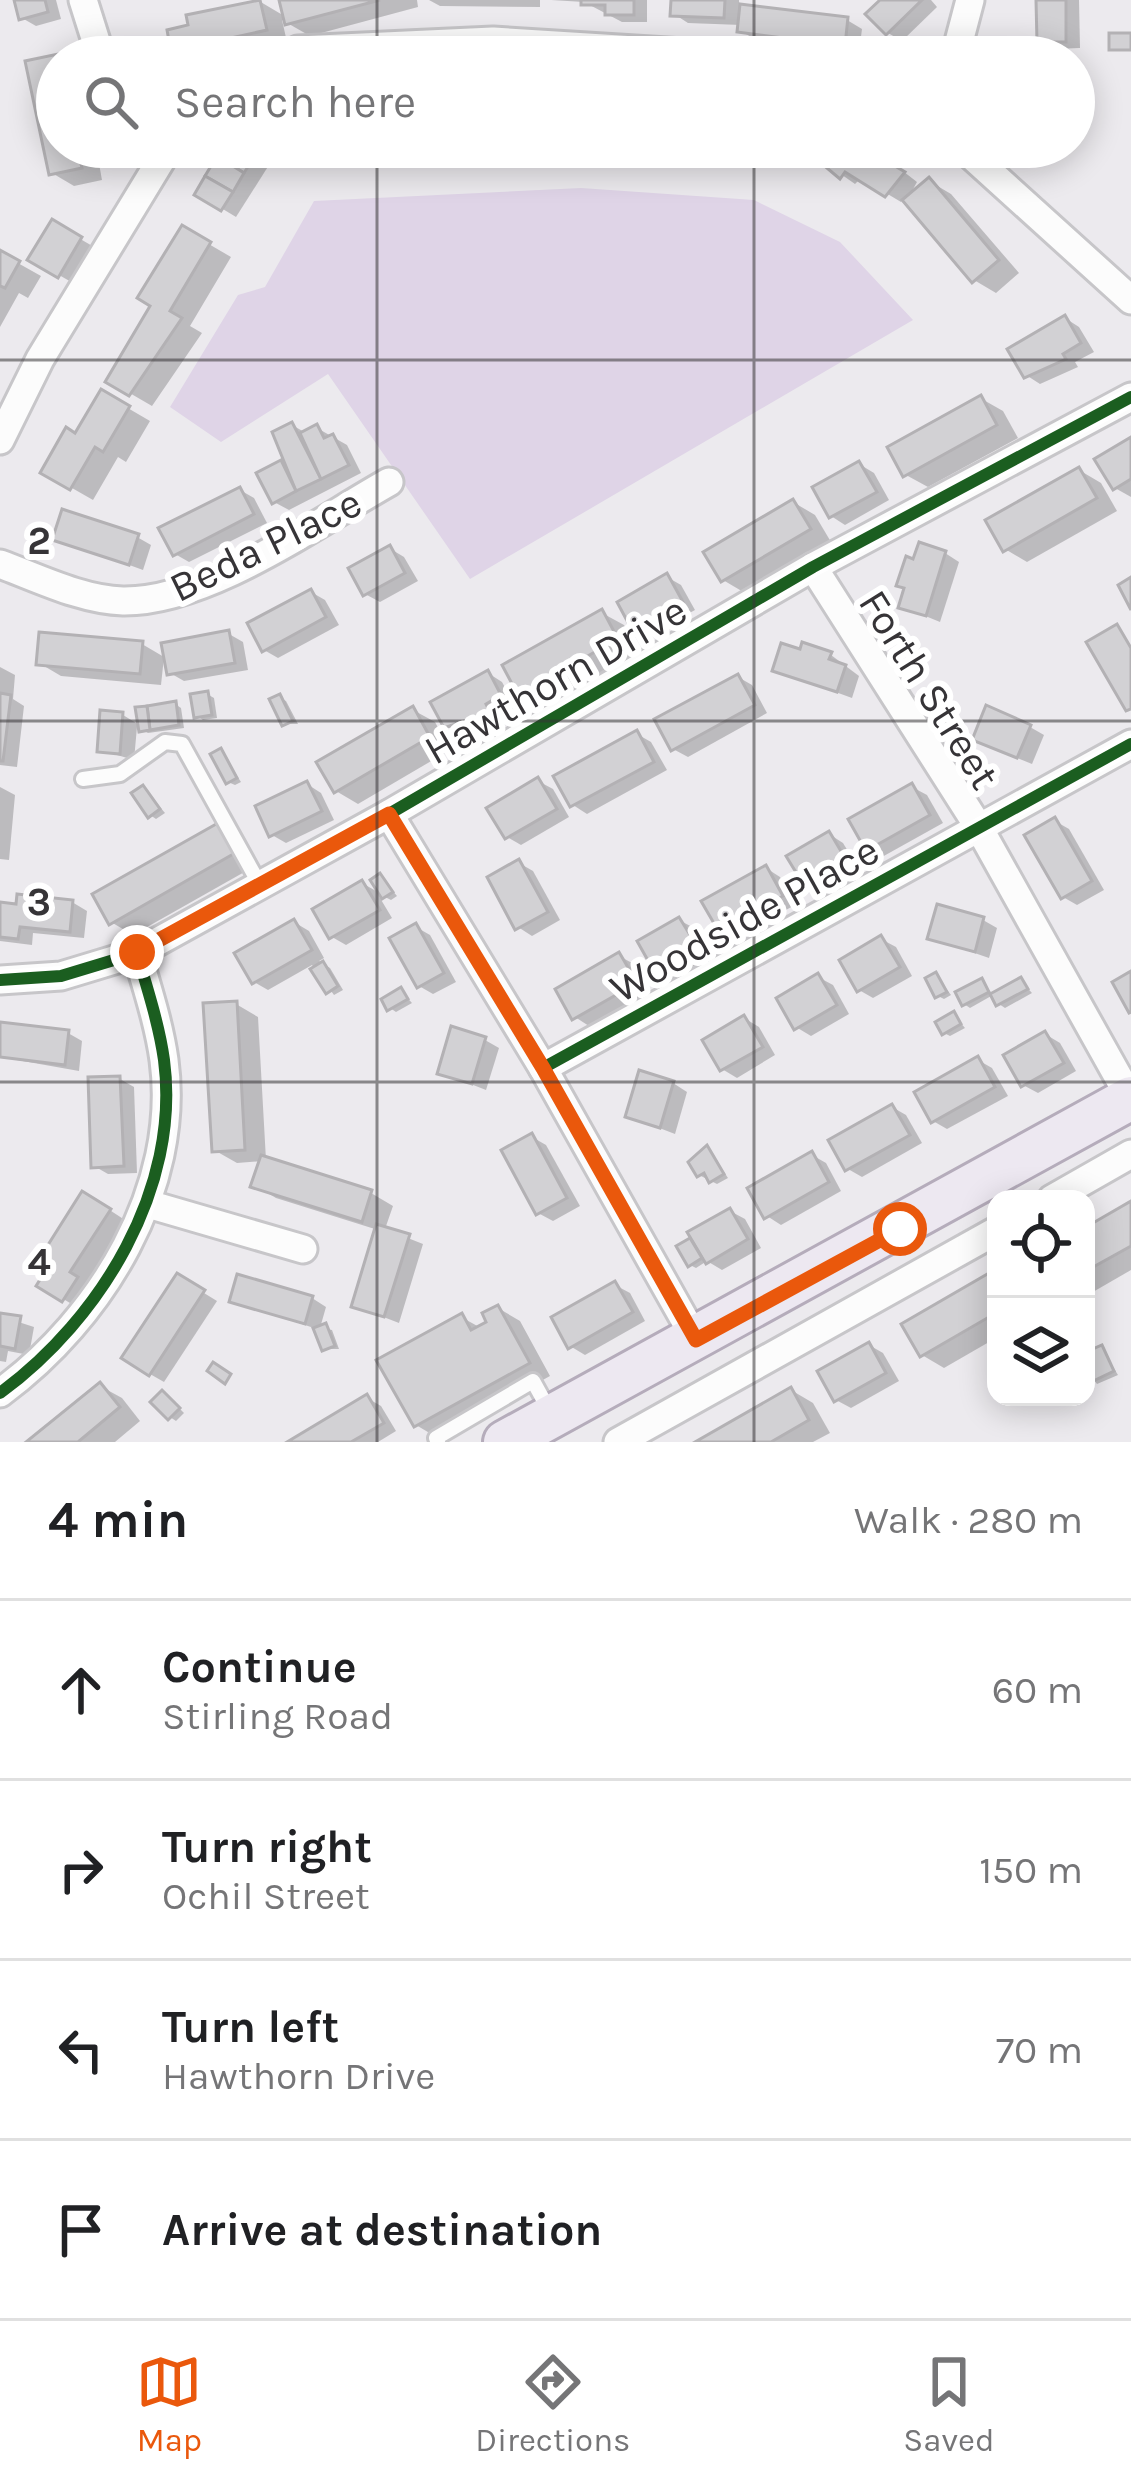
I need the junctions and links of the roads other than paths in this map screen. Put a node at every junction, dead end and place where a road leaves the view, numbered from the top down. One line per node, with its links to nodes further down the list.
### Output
1 (83, 0): 3 (street)
2 (970, 0): 4 (street)
3 (94, 36)
4 (961, 36)
5 (156, 168): 9 (street)
6 (985, 168): 7 (street)
7 (1131, 300)
8 (1131, 397): 12 (street, Hawthorn Drive)
9 (0, 440)
10 (389, 482): 11 (street, Beda Place)
11 (0, 564)
12 (813, 567): 15 (street, Hawthorn Drive); 16 (street, Forth Street)
13 (1131, 744): 16 (street, Woodside Place)
14 (82, 779): 17 (lane)
15 (389, 814): 17 (street, Hawthorn Drive); 20 (street)
16 (978, 826): 20 (street, Woodside Place); 21 (street, Forth Street)
17 (260, 885): 18 (street, Hawthorn Drive)
18 (137, 952): 19 (street, Hawthorn Drive); 24 (street)
19 (0, 980)
20 (543, 1068): 29 (street)
21 (1130, 1098): 25 (main road)
22 (1131, 1154): 23 (street)
23 (1068, 1190)
24 (148, 1204): 27 (street); 30 (street)
25 (900, 1229): 28 (street); 29 (main road)
26 (987, 1236): 28 (street)
27 (303, 1249)
28 (925, 1271): 34 (street)
29 (696, 1340): 31 (main road)
30 (0, 1393)
31 (552, 1415): 32 (lane); 33 (main road)
32 (438, 1442)
33 (505, 1442)
34 (618, 1442)

